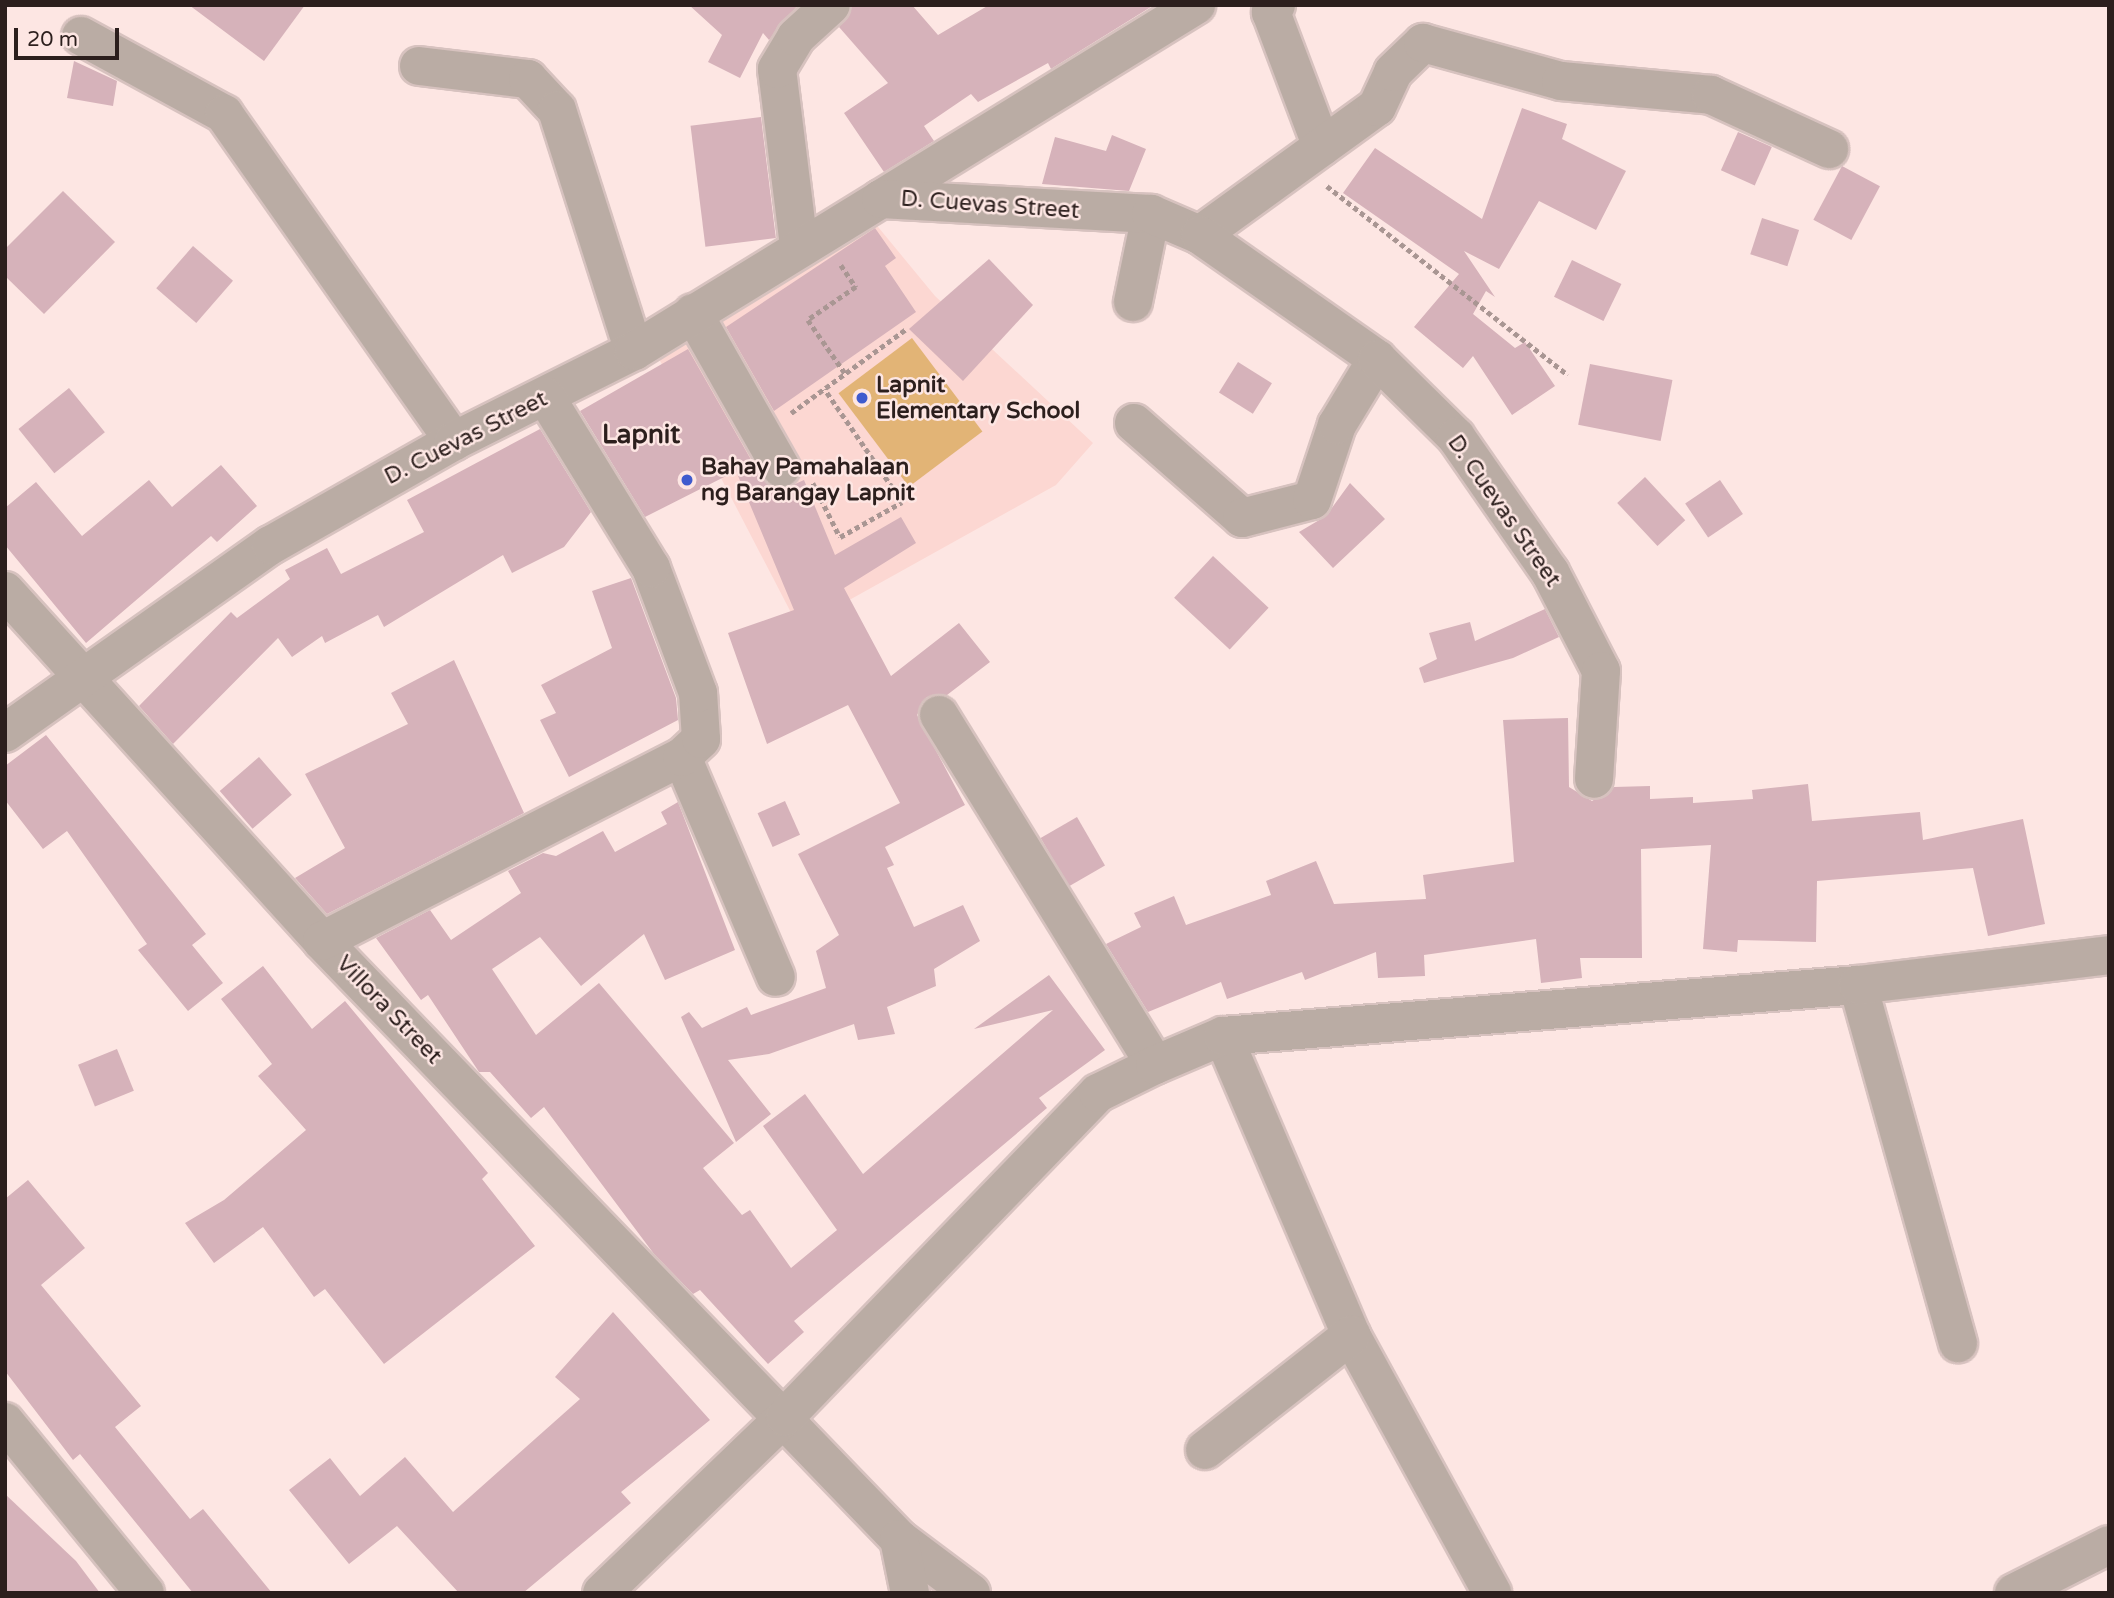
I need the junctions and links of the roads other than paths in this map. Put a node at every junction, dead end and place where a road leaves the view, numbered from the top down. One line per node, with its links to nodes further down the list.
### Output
1 (831, 5): 11 (street)
2 (1196, 5): 8 (street)
3 (1276, 5): 7 (street)
4 (81, 36): 18 (street)
5 (419, 66): 14 (street)
6 (1829, 149): 7 (street)
7 (1313, 154): 10 (street)
8 (881, 199): 9 (street, D. Cuevas Street); 11 (street, D. Cuevas Street)
9 (1151, 214): 10 (street, D. Cuevas Street); 12 (street)
10 (1200, 236): 15 (street, D. Cuevas Street)
11 (810, 240): 13 (street, D. Cuevas Street)
12 (1133, 302)
13 (693, 313): 14 (street, D. Cuevas Street); 19 (street)
14 (634, 351): 16 (street, D. Cuevas Street)
15 (1377, 359): 17 (street); 25 (street, D. Cuevas Street)
16 (546, 397): 18 (street, D. Cuevas Street); 24 (street)
17 (1134, 423)
18 (454, 441): 21 (street, D. Cuevas Street)
19 (781, 468)
20 (5, 591): 21 (street, Villora Street)
21 (83, 680): 23 (street, D. Cuevas Street); 26 (street, Villora Street)
22 (939, 715): 31 (street)
23 (5, 733)
24 (682, 757): 26 (street); 28 (street)
25 (1594, 779)
26 (322, 941): 34 (street, Villora Street)
27 (2109, 956): 29 (street)
28 (776, 977)
29 (1858, 985): 30 (street); 33 (street)
30 (1223, 1036): 31 (street); 32 (street)
31 (1154, 1065): 34 (street)
32 (1351, 1335): 36 (street); 43 (street)
33 (1958, 1343)
34 (785, 1417): 37 (street, Villora Street); 40 (street)
35 (5, 1422): 39 (street)
36 (1205, 1450)
37 (899, 1539): 41 (street); 42 (street, Villora Street)
38 (2109, 1545): 44 (street)
39 (145, 1593)
40 (602, 1593)
41 (910, 1593)
42 (971, 1593)
43 (1492, 1593)
44 (2014, 1593)

